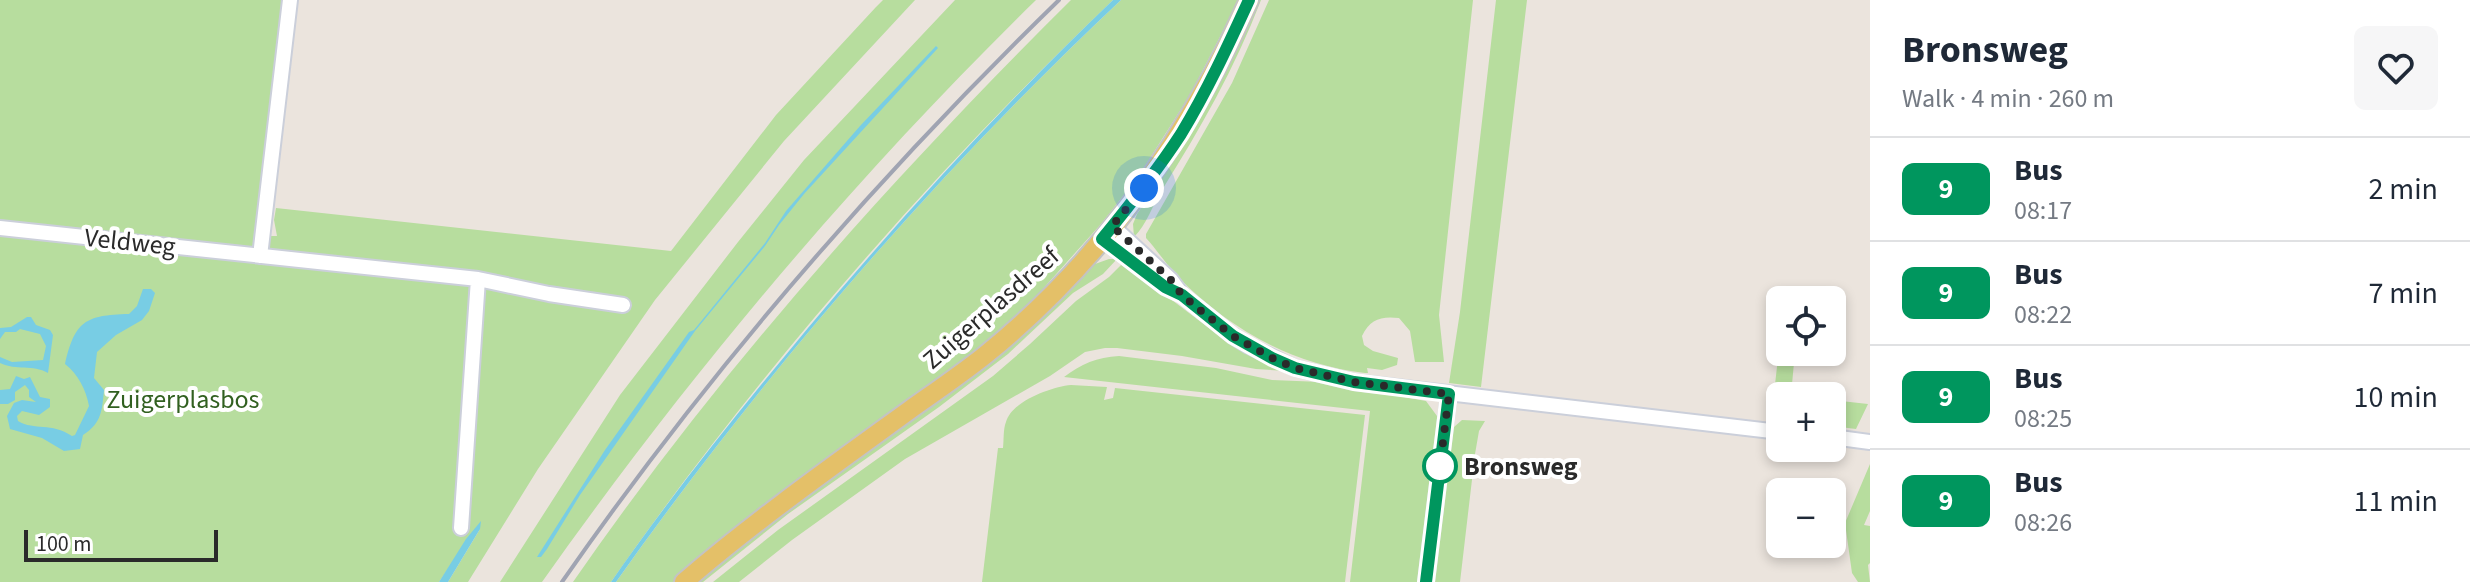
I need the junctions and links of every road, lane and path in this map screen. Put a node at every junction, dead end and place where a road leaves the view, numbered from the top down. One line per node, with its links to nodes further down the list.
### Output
1 (290, 0): 5 (street)
2 (1249, 0): 4 (main road, Zuigerplasdreef)
3 (0, 228): 5 (street, Veldweg)
4 (1107, 233): 8 (street); 13 (main road, Zuigerplasdreef)
5 (260, 256): 6 (street, Veldweg)
6 (478, 279): 7 (street, Veldweg); 12 (street)
7 (623, 305)
8 (1449, 394): 9 (street); 14 (street)
9 (1766, 430)
10 (1846, 439): 11 (street)
11 (1870, 442)
12 (461, 528)
13 (684, 582)
14 (1426, 582)

